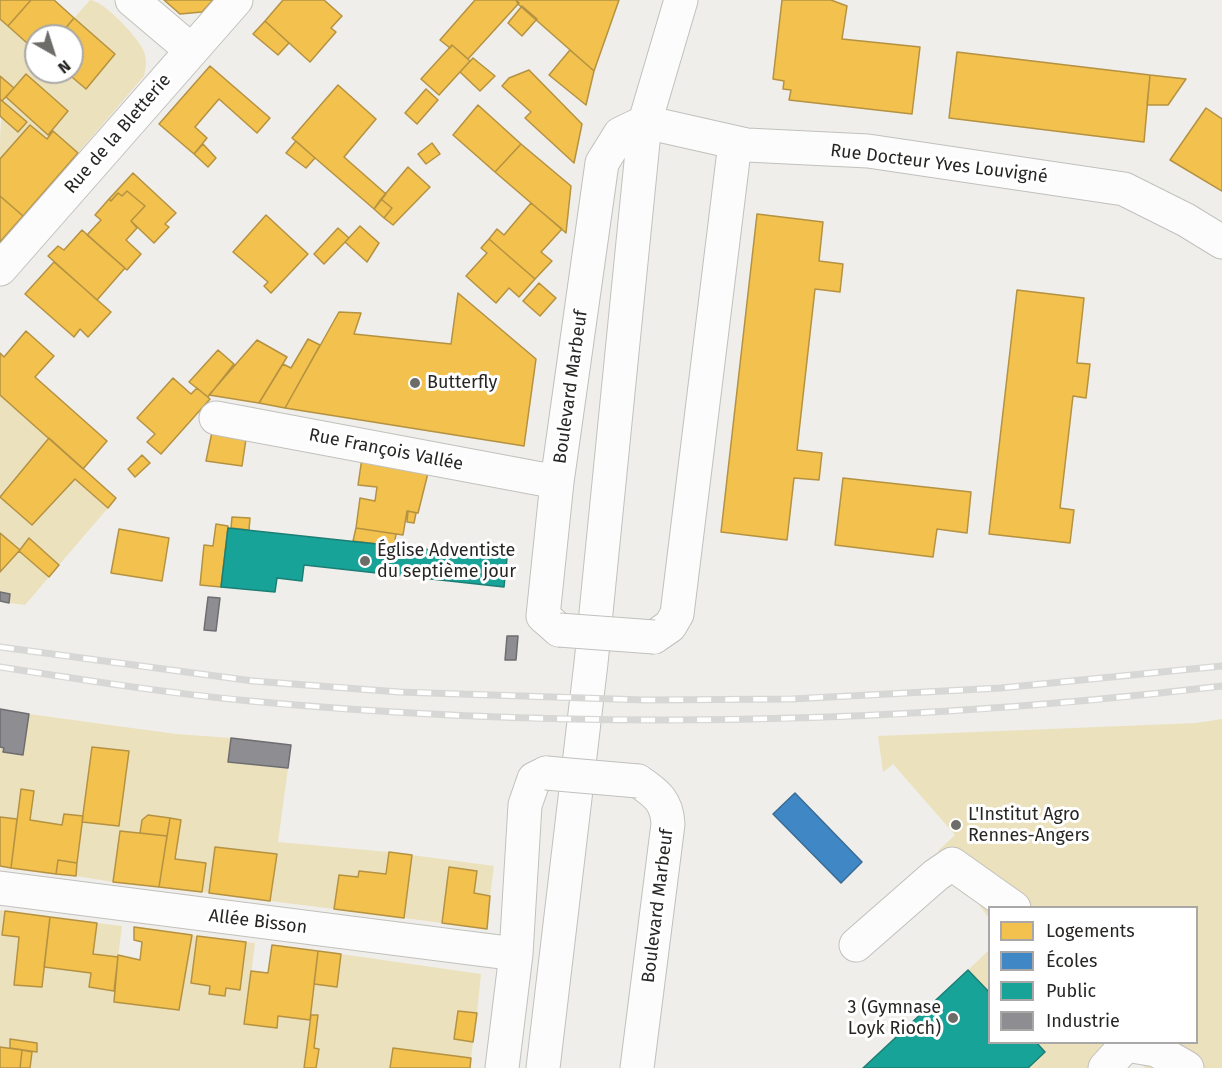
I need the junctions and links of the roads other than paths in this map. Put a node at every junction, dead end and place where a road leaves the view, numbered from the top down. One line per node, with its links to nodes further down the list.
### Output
1 (132, 0): 4 (street)
2 (236, 0): 4 (street, Rue de la Bletterie)
3 (681, 0): 5 (street)
4 (191, 50): 8 (street, Rue de la Bletterie)
5 (645, 122): 6 (street, Rue Docteur Yves Louvigné); 10 (street, Boulevard Marbeuf); 17 (street)
6 (735, 143): 7 (street, Rue Docteur Yves Louvigné); 10 (street, Boulevard Marbeuf, bridge)
7 (1222, 242)
8 (0, 269)
9 (216, 418): 10 (street, Rue François Vallée)
10 (557, 482)
11 (0, 888): 14 (street, Allée Bisson)
12 (1011, 906): 13 (street)
13 (856, 945)
14 (516, 954): 16 (street, Boulevard Marbeuf); 18 (street, Boulevard Marbeuf, bridge)
15 (1119, 1052): 19 (street)
16 (502, 1068)
17 (543, 1068)
18 (638, 1068)
19 (1187, 1068)

